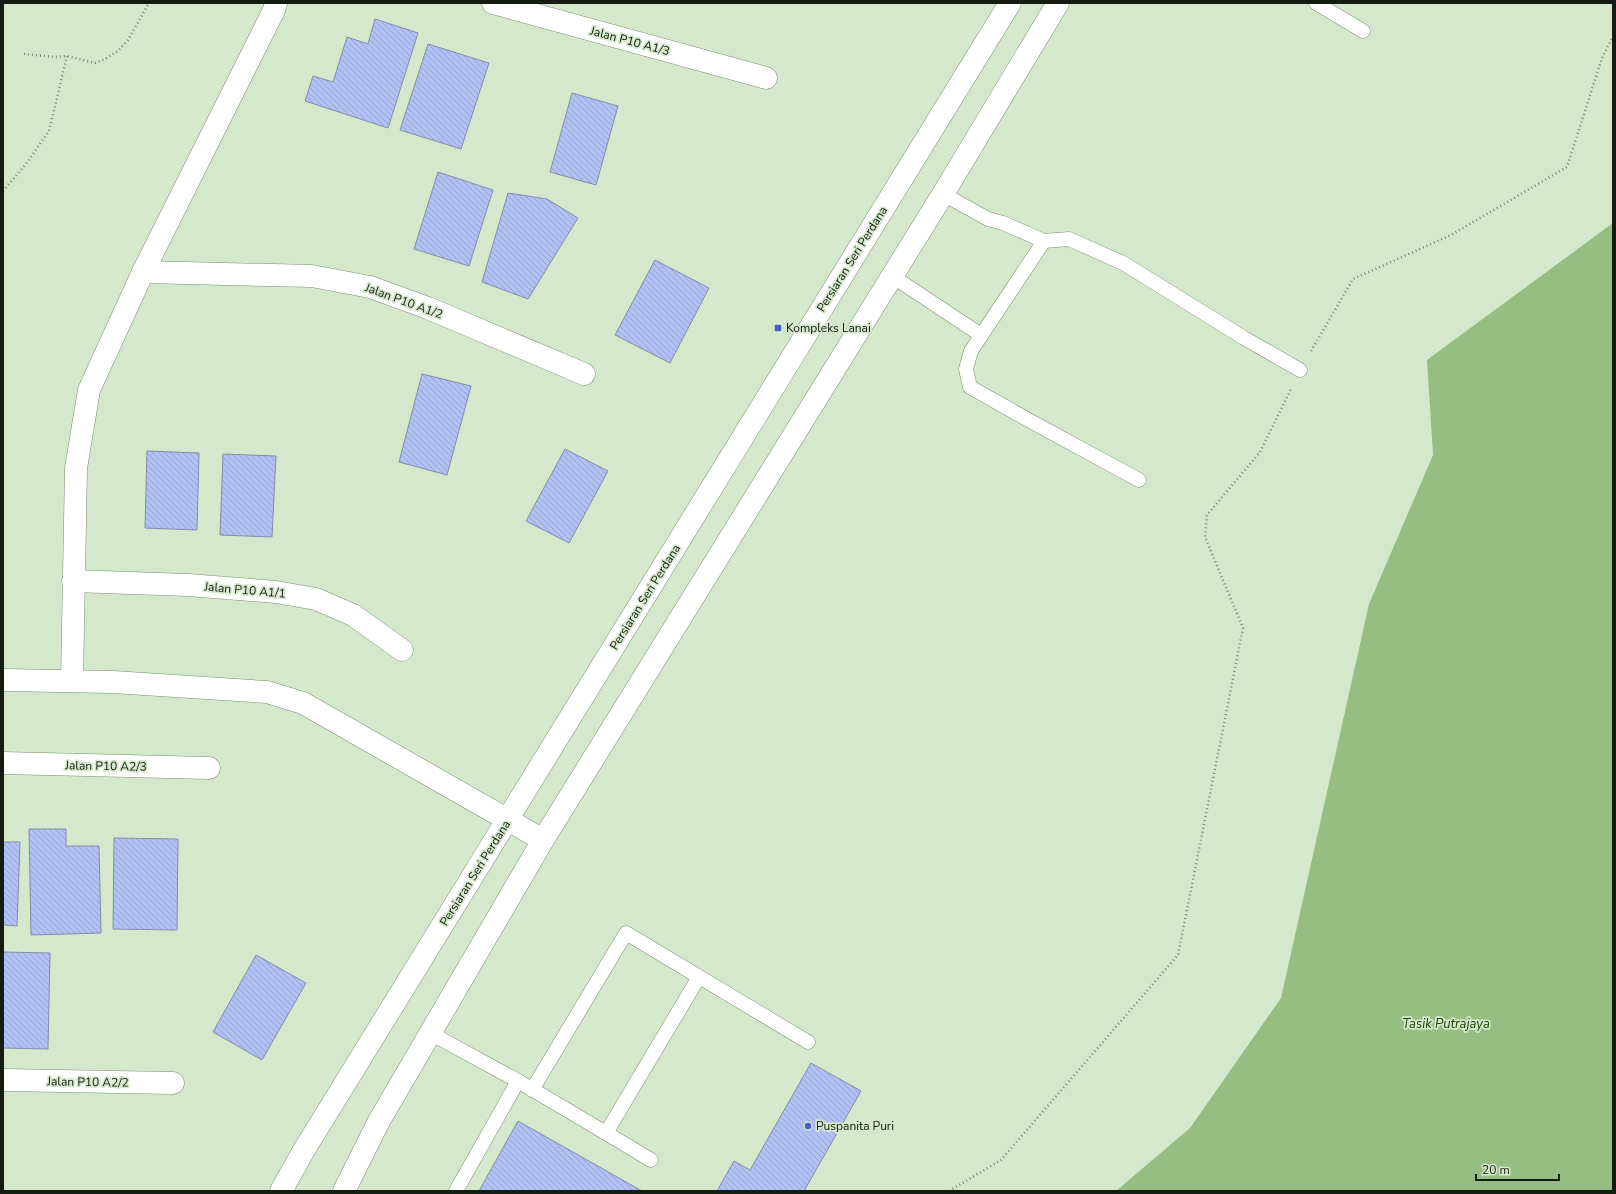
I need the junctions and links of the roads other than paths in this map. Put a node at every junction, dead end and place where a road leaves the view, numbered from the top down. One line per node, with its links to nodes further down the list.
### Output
1 (276, 3): 10 (street)
2 (493, 3): 7 (street, Jalan P10 A1/3)
3 (1010, 3): 22 (street, Persiaran Seri Perdana)
4 (1058, 3): 8 (street)
5 (1316, 3): 6 (lane)
6 (1363, 31)
7 (766, 78)
8 (943, 194): 9 (lane); 11 (street)
9 (1044, 241): 12 (lane); 13 (lane)
10 (143, 272): 14 (street, Jalan P10 A1/2); 16 (street)
11 (892, 276): 12 (lane); 23 (street)
12 (981, 335): 15 (lane)
13 (1300, 370)
14 (584, 374)
15 (1139, 480)
16 (73, 581): 17 (street, Jalan P10 A1/1); 19 (street)
17 (402, 650)
18 (3, 680): 19 (street)
19 (72, 681): 22 (street)
20 (3, 763): 21 (street, Jalan P10 A2/3)
21 (209, 768)
22 (508, 819): 23 (street); 33 (street, Persiaran Seri Perdana)
23 (543, 840): 25 (street)
24 (699, 977): 26 (lane); 30 (lane); 31 (lane)
25 (430, 1033): 28 (lane); 34 (street)
26 (808, 1042)
27 (3, 1080): 29 (street, Jalan P10 A2/2)
28 (518, 1081): 30 (lane); 35 (lane)
29 (173, 1083)
30 (532, 1090): 31 (lane)
31 (606, 1133): 32 (lane)
32 (651, 1160)
33 (280, 1191)
34 (344, 1191)
35 (456, 1191)

